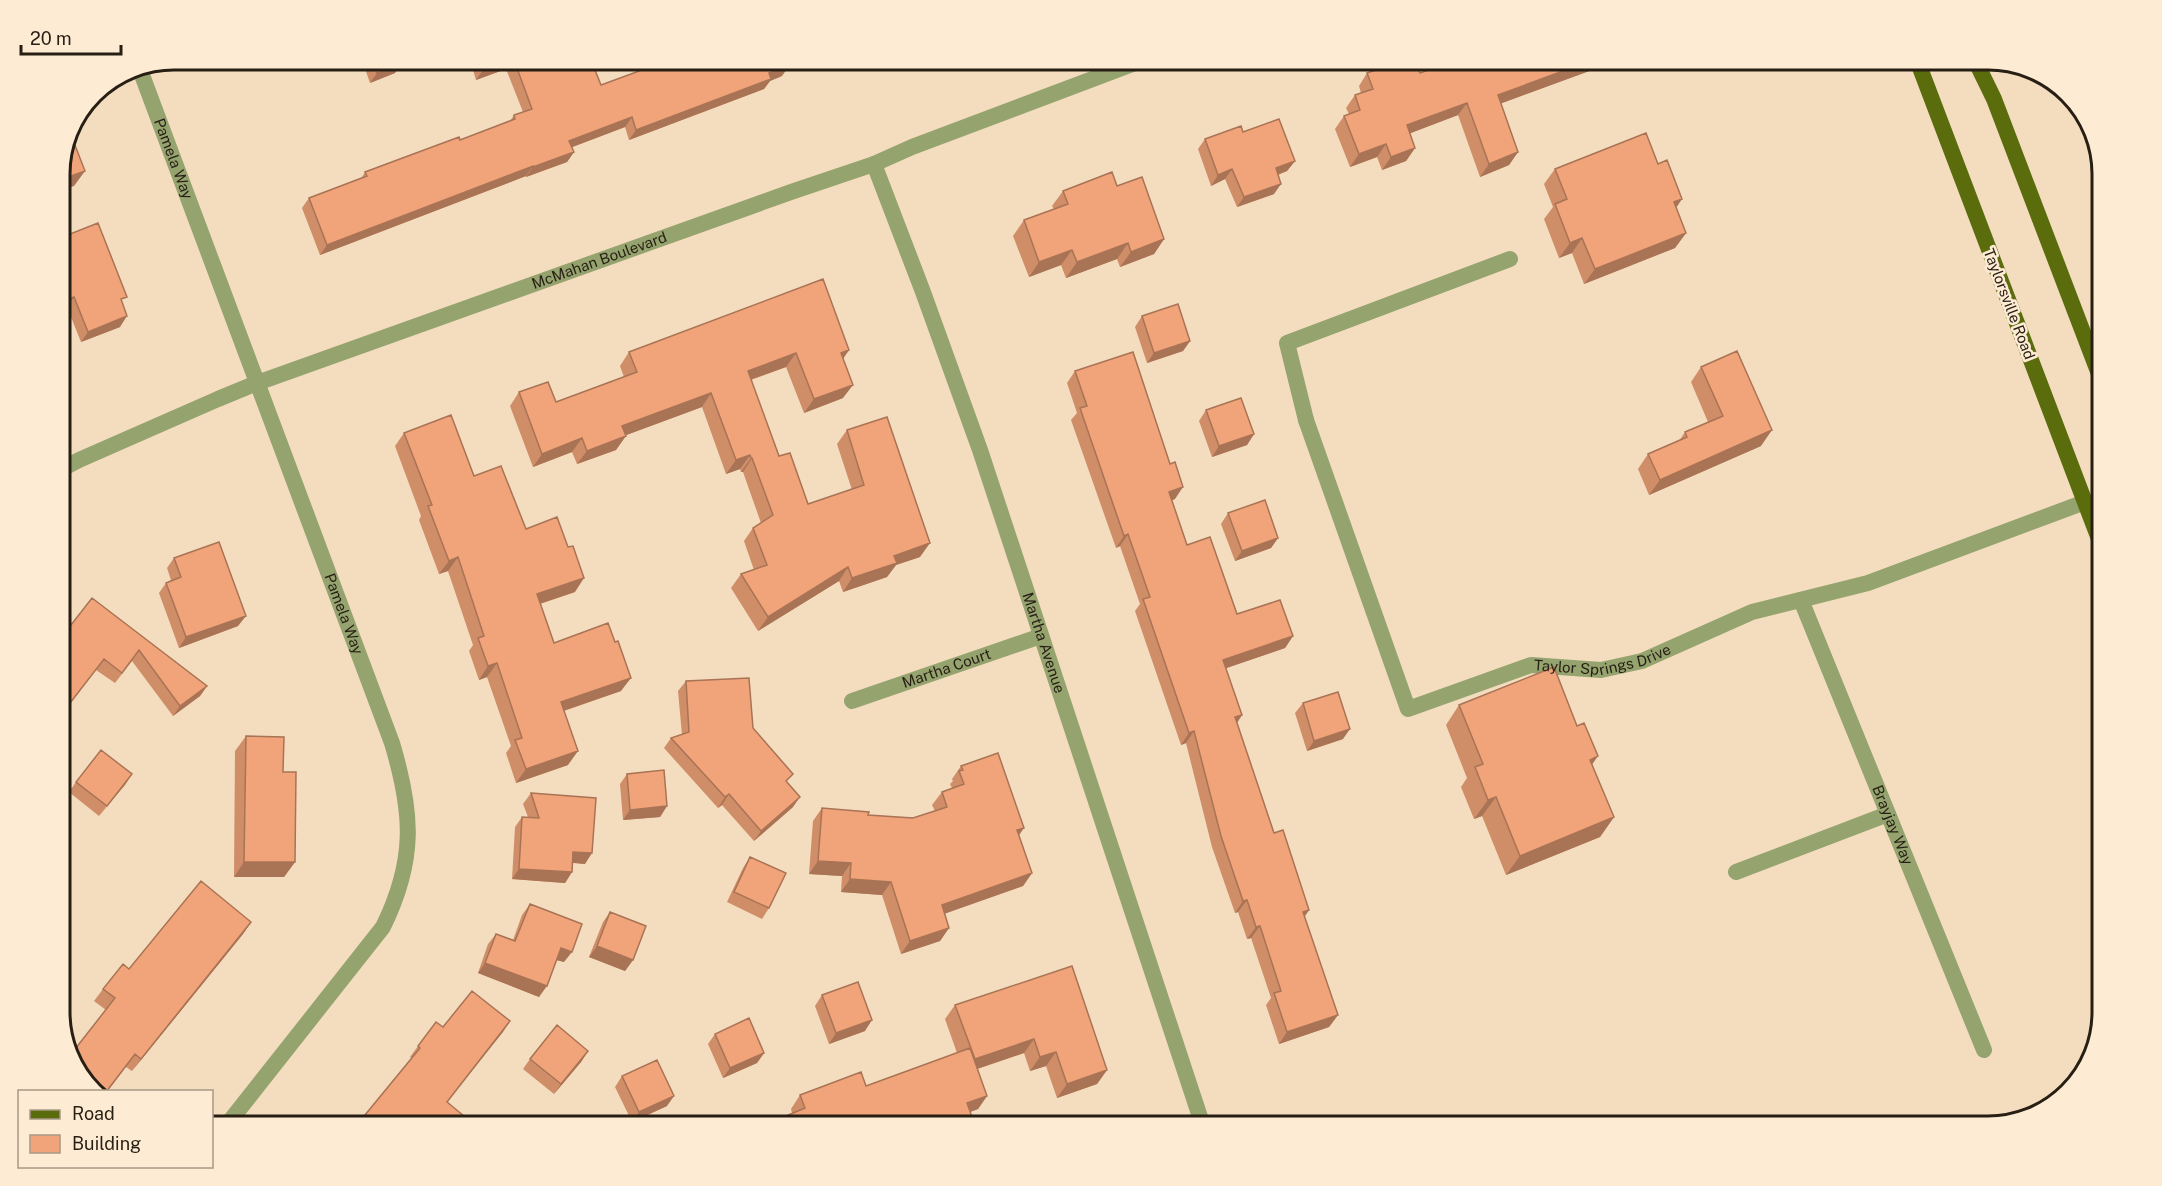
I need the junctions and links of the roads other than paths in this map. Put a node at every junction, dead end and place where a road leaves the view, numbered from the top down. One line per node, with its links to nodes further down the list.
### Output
1 (1116, 70): 5 (street, McMahan Boulevard)
2 (1921, 70): 10 (main road, Taylorsville Road)
3 (1981, 70): 7 (main road)
4 (142, 76): 8 (street, Pamela Way)
5 (874, 164): 8 (street, McMahan Boulevard); 13 (street, Martha Avenue)
6 (1510, 259): 12 (street, Taylor Springs Drive)
7 (2091, 354)
8 (257, 383): 9 (street, McMahan Boulevard); 18 (street, Pamela Way)
9 (71, 464)
10 (2085, 502): 11 (main road, Taylorsville Road); 12 (street, Taylor Springs Drive)
11 (2091, 519)
12 (1801, 600): 15 (street, Brayjay Way)
13 (1041, 636): 14 (street, Martha Court); 19 (street, Martha Avenue)
14 (852, 701)
15 (1888, 814): 16 (street); 17 (street, Brayjay Way)
16 (1736, 872)
17 (1984, 1050)
18 (234, 1116)
19 (1200, 1116)

